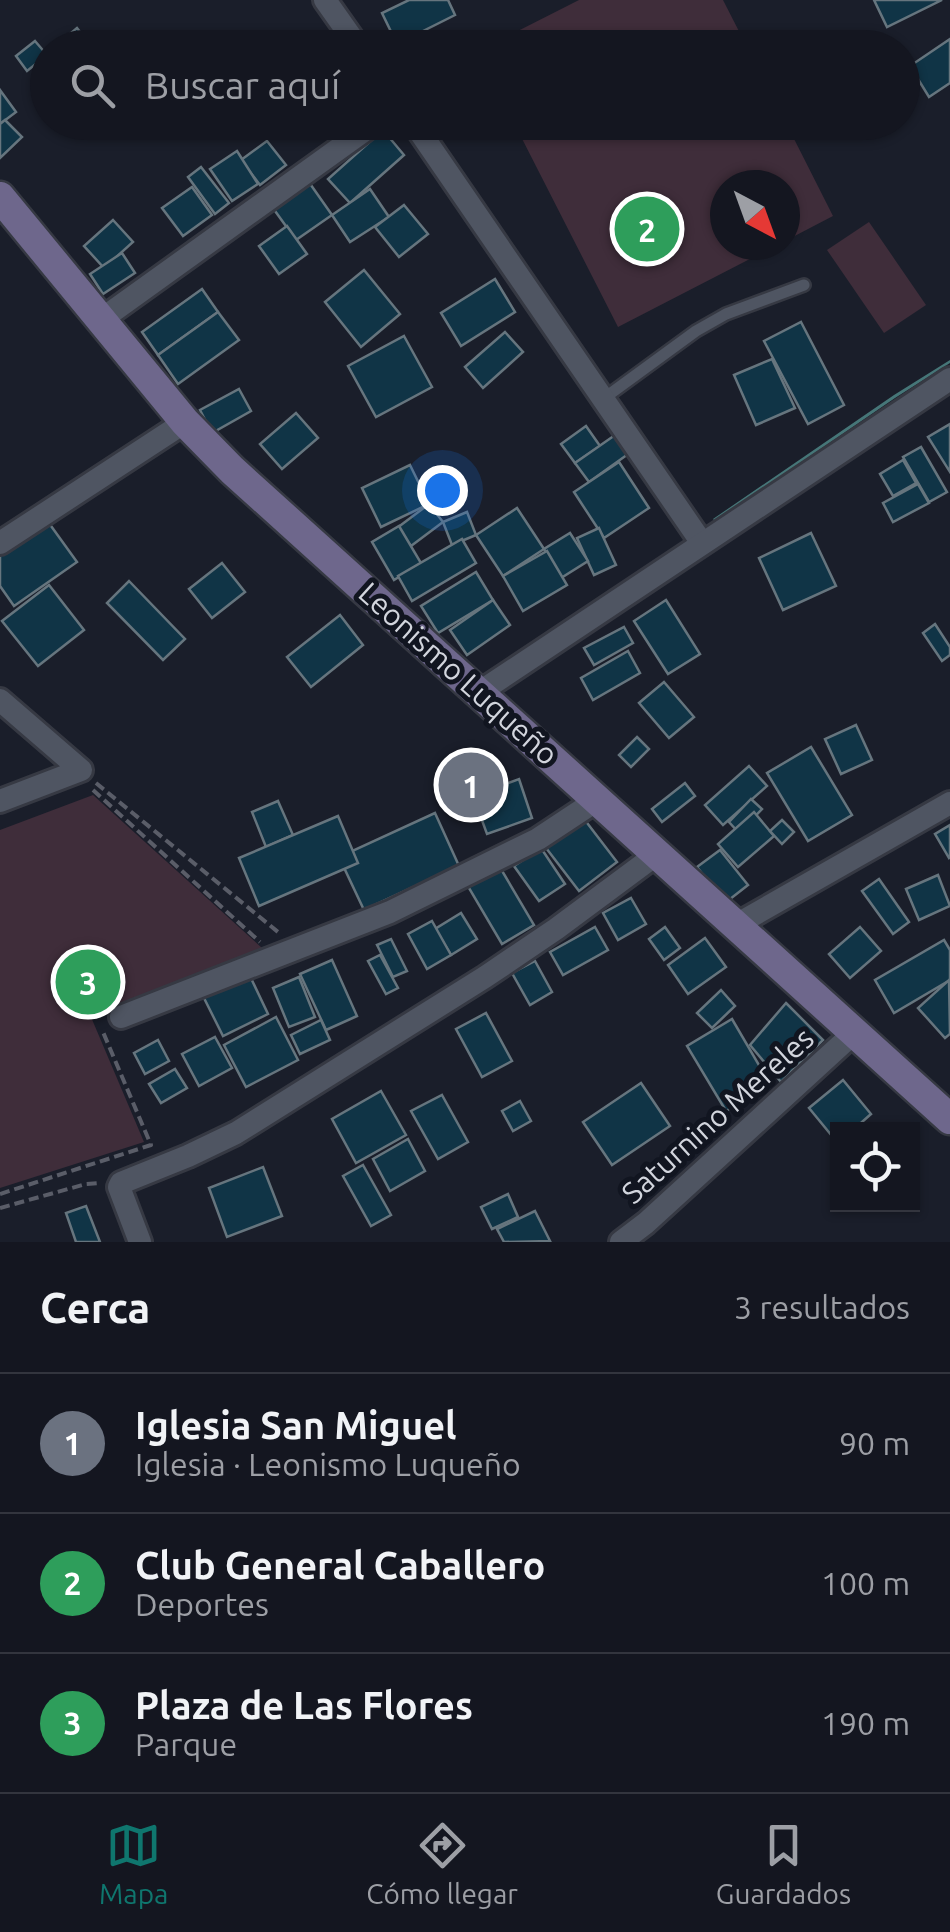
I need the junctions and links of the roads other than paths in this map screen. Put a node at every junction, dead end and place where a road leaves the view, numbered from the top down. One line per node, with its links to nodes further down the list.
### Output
1 (325, 0): 2 (street)
2 (347, 30)
3 (351, 140): 7 (street)
4 (425, 140): 9 (street)
5 (0, 196): 7 (street, Leonismo Luqueño)
6 (804, 286): 9 (lane)
7 (102, 320): 10 (street, Leonismo Luqueño)
8 (950, 379): 11 (street)
9 (603, 399): 11 (street)
10 (185, 422): 12 (street); 13 (street, Leonismo Luqueño)
11 (702, 542): 13 (street)
12 (0, 544)
13 (480, 692): 15 (street, Leonismo Luqueño)
14 (0, 700): 16 (street)
15 (597, 800): 18 (street, Leonismo Luqueño); 20 (street)
16 (0, 801)
17 (950, 803): 19 (street)
18 (657, 854): 19 (street, Leonismo Luqueño); 24 (street)
19 (736, 925): 21 (street, Leonismo Luqueño)
20 (109, 1018)
21 (855, 1032): 22 (street, Leonismo Luqueño); 23 (street, Saturnino Mereles)
22 (943, 1101)
23 (652, 1232): 25 (street, Saturnino Mereles)
24 (140, 1242)
25 (621, 1242)

